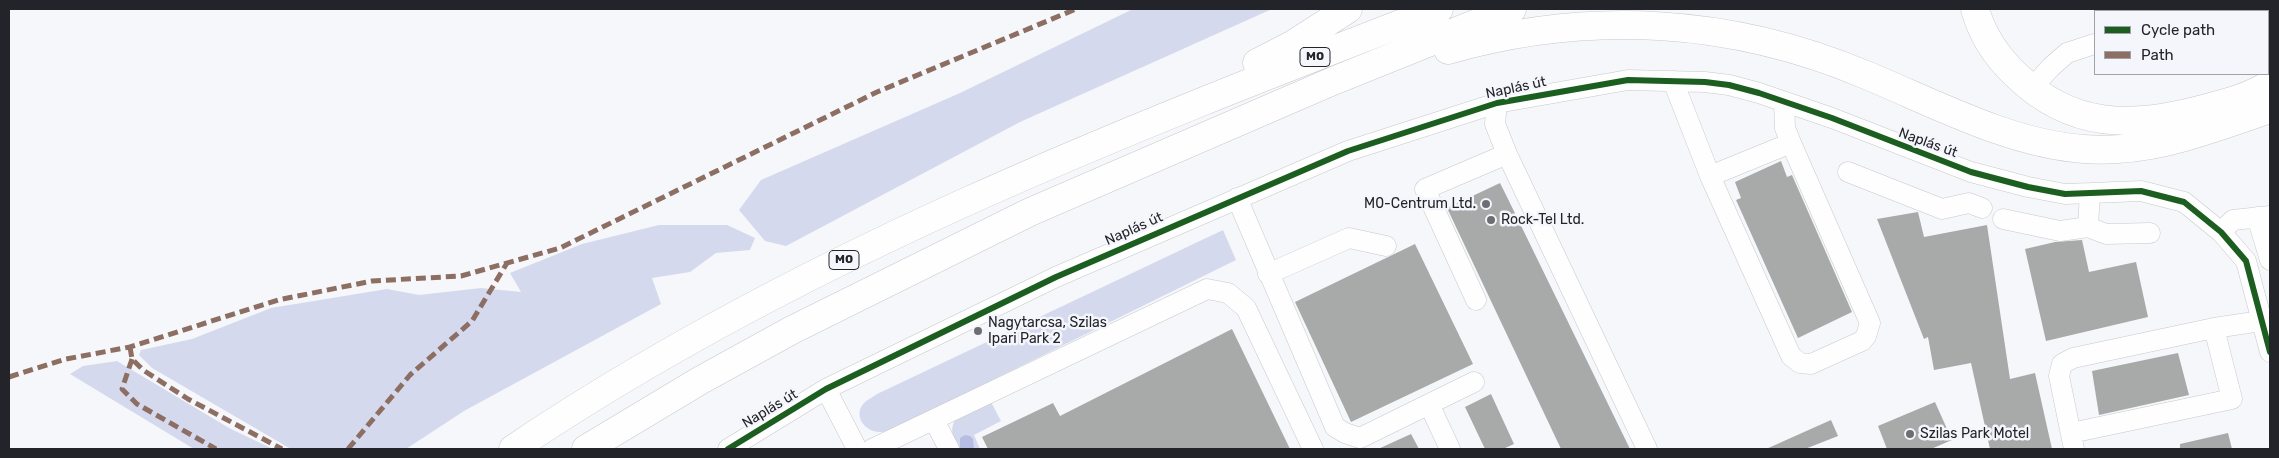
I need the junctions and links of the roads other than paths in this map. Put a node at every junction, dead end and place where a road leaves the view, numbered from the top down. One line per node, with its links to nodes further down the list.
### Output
1 (1348, 9): 12 (highway)
2 (1439, 9): 12 (highway, M0)
3 (1512, 9): 6 (highway, M0)
4 (1975, 9): 9 (highway)
5 (2094, 44): 9 (street)
6 (1366, 69): 13 (highway); 39 (highway, M0)
7 (1674, 81): 10 (street, Naplás út); 11 (street, Naplás út); 18 (street)
8 (2270, 84): 9 (highway)
9 (2031, 89)
10 (1784, 102): 14 (street); 17 (street, Naplás út)
11 (1498, 103): 15 (street); 20 (street, Naplás út)
12 (1193, 106): 38 (highway, M0)
13 (2270, 109)
14 (1790, 143): 18 (street); 18 (street)
15 (1507, 154): 29 (street); 46 (street)
16 (1848, 172): 17 (street)
17 (1971, 172): 19 (street, Naplás út)
18 (1710, 176)
19 (2090, 194): 23 (street); 24 (street, Naplás út)
20 (1237, 198): 28 (street); 34 (street, Naplás út)
21 (2264, 216): 24 (street); 27 (street)
22 (2003, 219): 23 (street)
23 (2088, 227): 25 (street)
24 (2221, 232): 30 (street, Naplás út)
25 (2150, 233)
26 (1386, 246): 28 (street)
27 (2270, 260)
28 (1268, 274): 35 (street)
29 (1476, 300)
30 (2262, 321): 31 (street); 32 (street, Naplás út)
31 (2214, 328): 37 (street); 37 (street)
32 (2270, 352)
33 (1474, 382): 35 (street)
34 (826, 389): 40 (street, Naplás út); 41 (street)
35 (1429, 404): 45 (street)
36 (934, 420): 42 (street); 43 (street); 44 (street)
37 (2072, 441)
38 (513, 449)
39 (586, 449)
40 (728, 449)
41 (857, 449)
42 (872, 449)
43 (949, 449)
44 (1313, 449)
45 (1450, 449)
46 (1647, 449)

